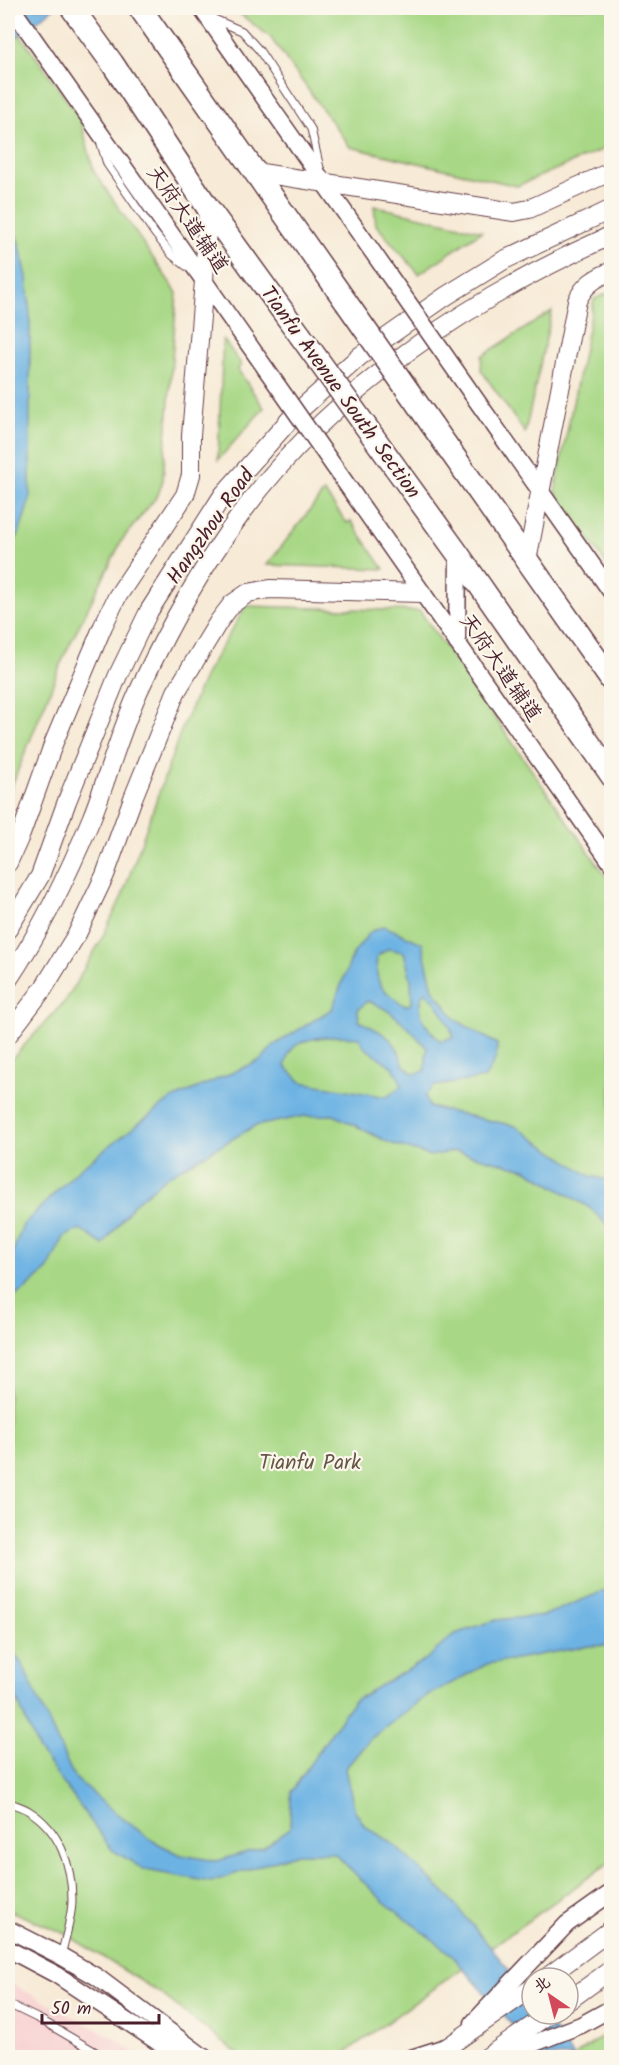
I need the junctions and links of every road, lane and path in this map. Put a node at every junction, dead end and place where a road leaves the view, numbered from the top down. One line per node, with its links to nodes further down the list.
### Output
1 (12, 8): 12 (street, 天府大道辅道)
2 (72, 8): 8 (highway, Tianfu Avenue South Section)
3 (140, 8): 6 (highway)
4 (204, 12): 7 (street); 7 (lane)
5 (612, 171): 7 (main road)
6 (255, 172): 7 (main road); 15 (highway, bridge)
7 (324, 182): 13 (street, bridge)
8 (208, 208): 12 (main road); 14 (highway, Tianfu Avenue South Section, bridge)
9 (612, 209): 23 (main road, Hangzhou Road)
10 (612, 235): 24 (main road, Hangzhou Road)
11 (612, 271): 13 (main road)
12 (204, 281): 16 (street, 天府大道辅道, bridge); 21 (main road)
13 (540, 491): 15 (main road); 17 (street)
14 (458, 554): 18 (street); 20 (highway, Tianfu Avenue South Section)
15 (528, 561): 19 (highway)
16 (422, 592): 18 (street, 天府大道辅道); 25 (main road)
17 (612, 593)
18 (457, 643): 22 (street, 天府大道辅道)
19 (612, 681)
20 (612, 776)
21 (8, 862)
22 (612, 864)
23 (8, 929)
24 (8, 980)
25 (8, 1035)
26 (8, 1802): 31 (lane)
27 (612, 1892): 39 (street)
28 (8, 1929): 31 (street)
29 (612, 1929): 32 (main road)
30 (8, 1949): 41 (street)
31 (61, 1956): 42 (street)
32 (563, 1966)
33 (612, 1969): 34 (main road)
34 (580, 1992)
35 (520, 1996): 39 (main road)
36 (8, 2004): 40 (lane)
37 (612, 2008): 46 (street)
38 (532, 2026): 45 (main road)
39 (452, 2044): 43 (street); 44 (main road)
40 (106, 2058)
41 (182, 2058)
42 (205, 2058)
43 (411, 2058)
44 (432, 2058)
45 (486, 2058)
46 (496, 2058)

